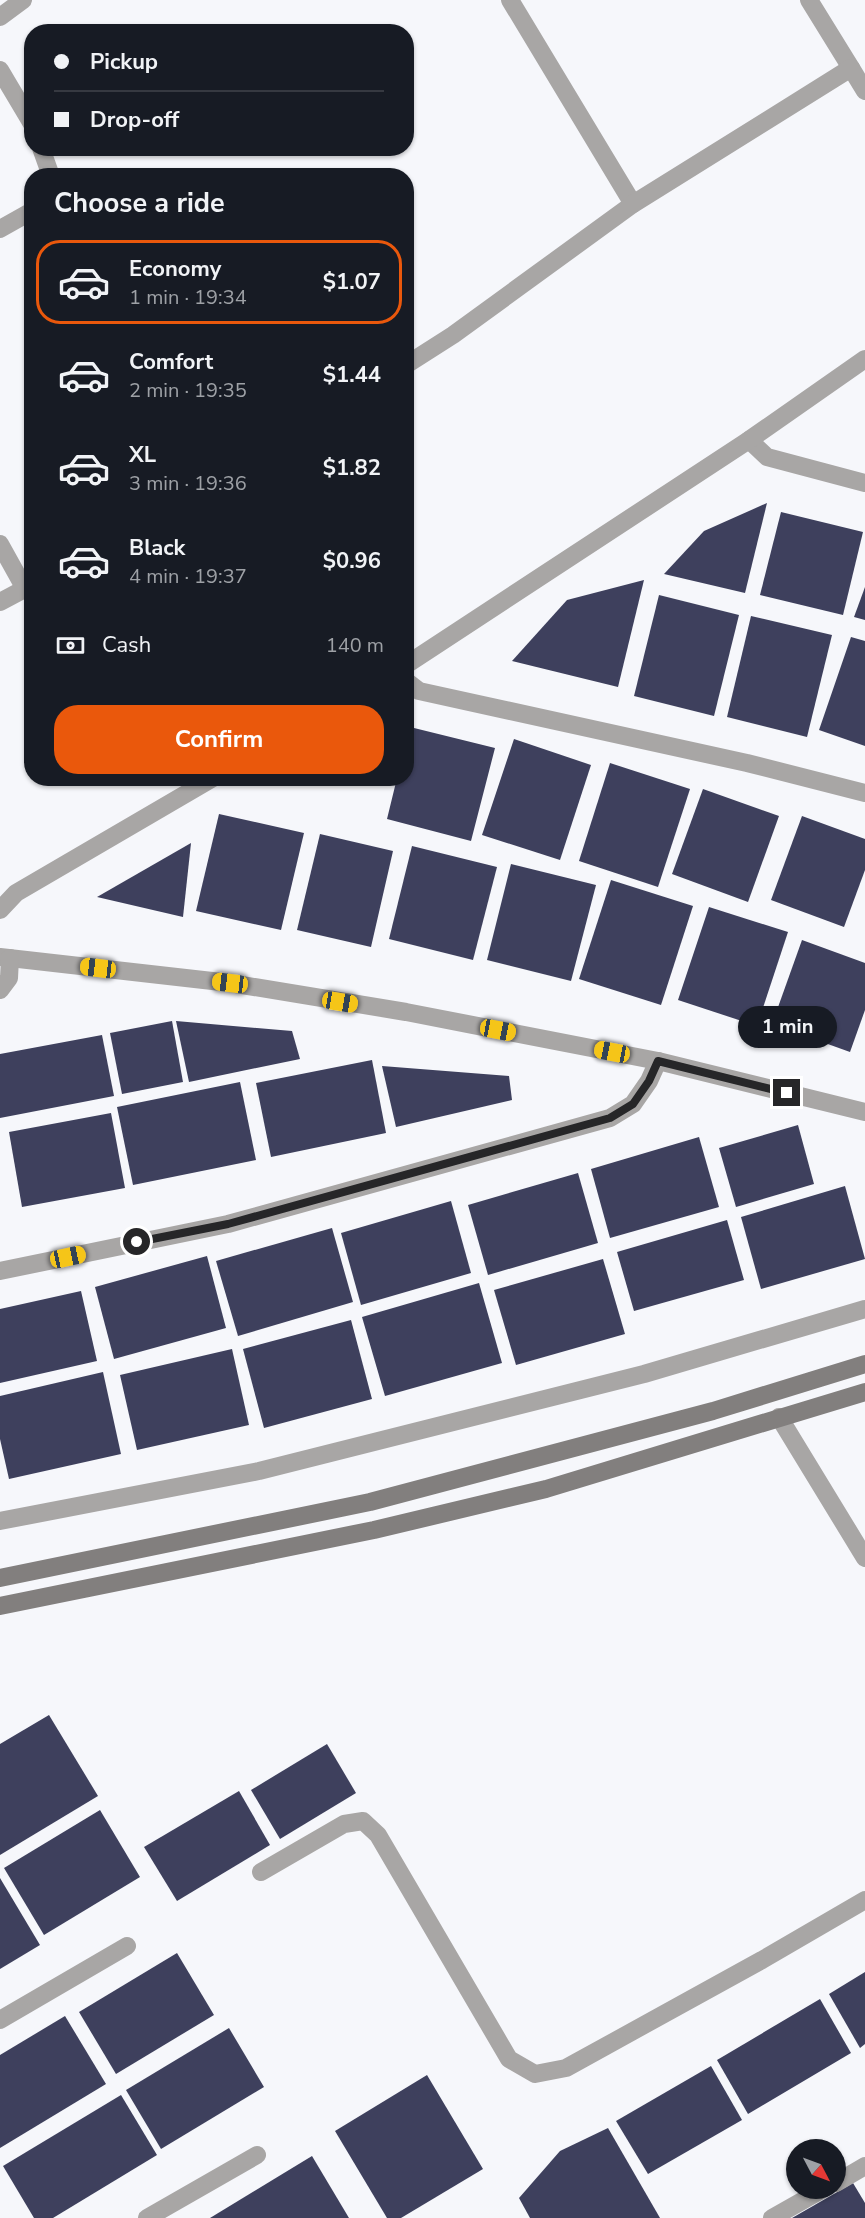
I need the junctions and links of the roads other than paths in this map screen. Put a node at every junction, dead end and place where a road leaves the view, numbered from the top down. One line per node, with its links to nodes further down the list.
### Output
1 (23, 0): 4 (street)
2 (510, 0): 9 (street)
3 (809, 0): 5 (street)
4 (0, 16)
5 (851, 68): 7 (street); 9 (street)
6 (0, 70): 8 (street)
7 (865, 91)
8 (24, 110)
9 (633, 204): 13 (street)
10 (24, 216): 11 (street)
11 (0, 229)
12 (865, 359): 14 (street)
13 (414, 360)
14 (749, 440): 15 (street); 20 (street)
15 (865, 483)
16 (0, 544): 17 (street)
17 (24, 581)
18 (24, 589): 19 (street)
19 (0, 602)
20 (414, 660)
21 (414, 687): 23 (street)
22 (199, 786): 24 (street)
23 (865, 793)
24 (0, 910)
25 (5, 958): 26 (street); 27 (street)
26 (0, 990)
27 (658, 1061): 28 (street); 29 (street)
28 (865, 1112)
29 (0, 1271)
30 (865, 1309): 34 (street)
31 (865, 1364): 36 (street)
32 (865, 1392): 33 (street)
33 (779, 1417): 35 (street); 37 (street)
34 (0, 1521)
35 (865, 1558)
36 (0, 1578)
37 (0, 1606)
38 (261, 1872): 39 (street)
39 (865, 1900)
40 (127, 1946): 41 (street)
41 (0, 2020)
42 (257, 2155): 46 (street)
43 (865, 2166): 44 (street)
44 (846, 2177)
45 (806, 2199): 47 (street)
46 (147, 2218)
47 (772, 2218)

